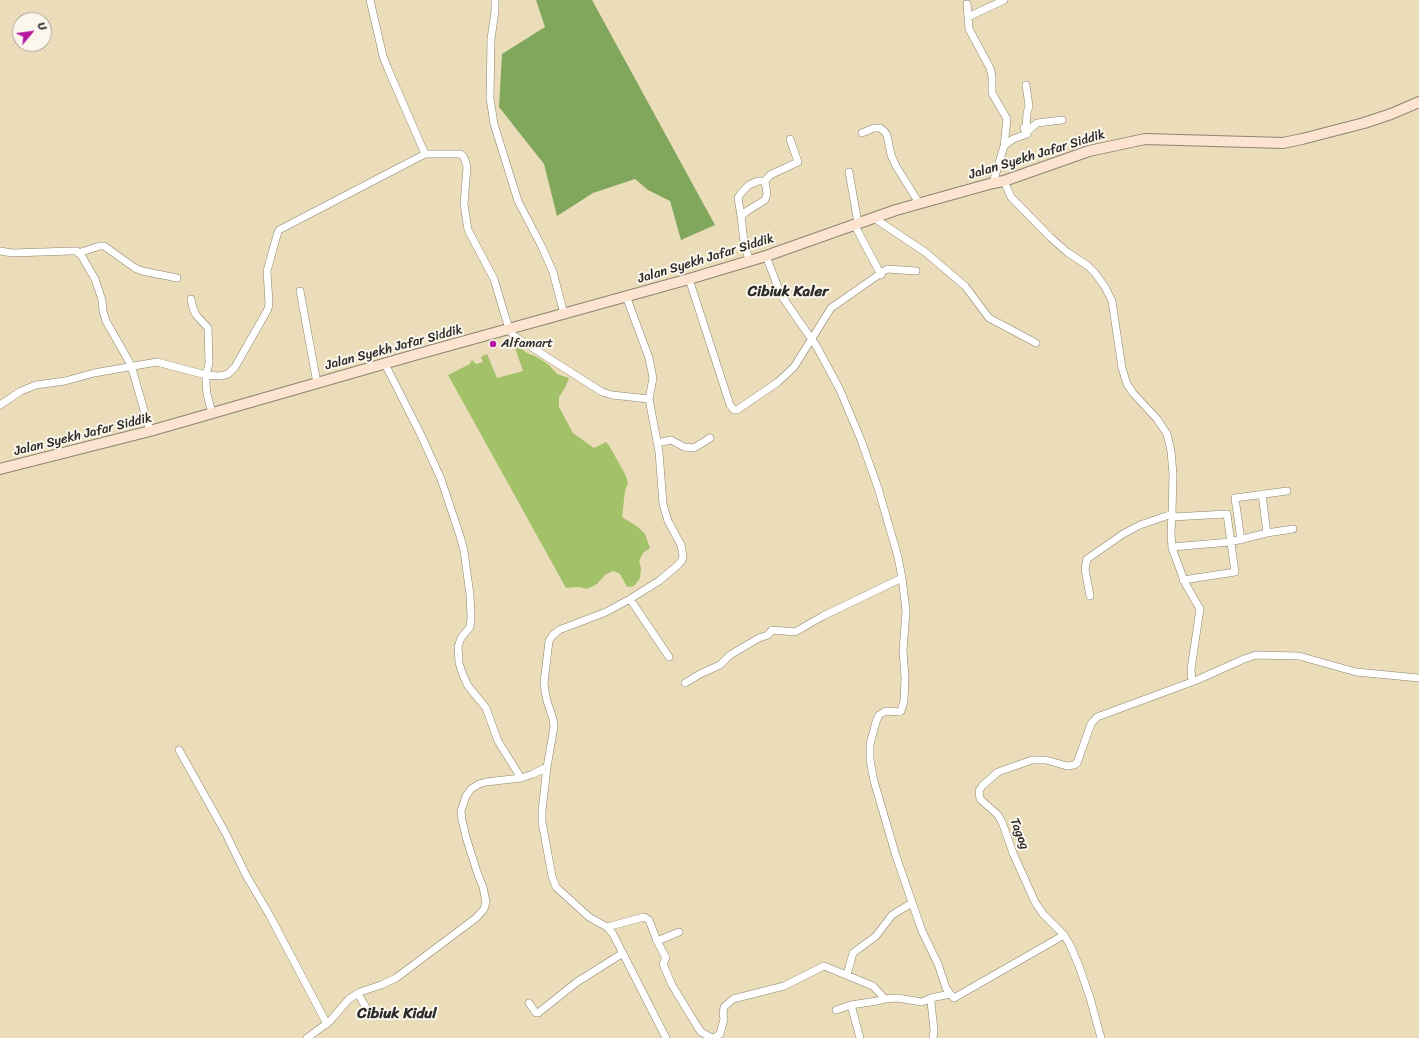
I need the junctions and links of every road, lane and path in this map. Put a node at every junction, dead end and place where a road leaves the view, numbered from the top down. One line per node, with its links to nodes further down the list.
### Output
1 (370, 0): 13 (street)
2 (495, 0): 33 (street)
3 (1004, 0): 5 (street)
4 (967, 4): 5 (street)
5 (968, 17): 12 (street)
6 (1026, 85): 9 (street)
7 (1419, 102): 16 (main road, Jalan Syekh Jafar Siddik)
8 (1062, 120): 9 (street)
9 (1026, 129): 12 (street)
10 (862, 133): 18 (street)
11 (790, 139): 15 (street)
12 (1004, 146): 17 (street)
13 (425, 154): 34 (street); 39 (street)
14 (848, 172): 21 (street)
15 (765, 181): 19 (street); 19 (street)
16 (1004, 182): 17 (main road, Jalan Syekh Jafar Siddik); 50 (street)
17 (993, 183): 18 (main road, Jalan Syekh Jafar Siddik)
18 (919, 203): 20 (main road, Jalan Syekh Jafar Siddik)
19 (741, 216): 25 (street)
20 (874, 218): 21 (main road, Jalan Syekh Jafar Siddik); 36 (street)
21 (856, 223): 24 (main road, Jalan Syekh Jafar Siddik); 27 (street)
22 (0, 251): 23 (street)
23 (78, 253): 28 (street); 38 (street)
24 (766, 256): 25 (main road, Jalan Syekh Jafar Siddik); 35 (street)
25 (748, 260): 29 (main road, Jalan Syekh Jafar Siddik)
26 (916, 271): 27 (street)
27 (881, 275): 35 (street)
28 (177, 278)
29 (689, 279): 31 (main road, Jalan Syekh Jafar Siddik); 35 (street)
30 (300, 291): 40 (street)
31 (626, 296): 33 (main road, Jalan Syekh Jafar Siddik); 41 (street)
32 (191, 299): 39 (street)
33 (564, 314): 34 (main road, Jalan Syekh Jafar Siddik)
34 (509, 329): 37 (main road, Jalan Syekh Jafar Siddik); 41 (street)
35 (812, 340): 56 (street)
36 (1036, 343)
37 (385, 364): 40 (main road, Jalan Syekh Jafar Siddik); 66 (street)
38 (131, 365): 39 (street); 42 (street); 44 (street)
39 (206, 375): 43 (street)
40 (317, 383): 43 (main road, Jalan Syekh Jafar Siddik)
41 (649, 399): 46 (street)
42 (0, 405)
43 (212, 413): 44 (main road, Jalan Syekh Jafar Siddik)
44 (150, 431): 47 (main road, Jalan Syekh Jafar Siddik)
45 (710, 438): 46 (street)
46 (657, 442): 59 (street)
47 (0, 469)
48 (1287, 491): 49 (street)
49 (1262, 494): 52 (street); 53 (street)
50 (1172, 515): 54 (street); 55 (street); 58 (street)
51 (1293, 529): 52 (street)
52 (1267, 533): 53 (street)
53 (1241, 540): 54 (street)
54 (1230, 542): 55 (street); 57 (street)
55 (1172, 547): 57 (street)
56 (902, 578): 63 (street); 67 (street)
57 (1183, 580): 62 (street)
58 (1090, 596)
59 (630, 599): 60 (street); 65 (street)
60 (669, 657)
61 (1419, 678): 62 (street)
62 (1192, 682): 70 (street, Tagog)
63 (685, 683)
64 (179, 750): 82 (street)
65 (547, 767): 66 (street); 68 (street)
66 (521, 778): 74 (street)
67 (912, 904): 73 (street); 75 (street)
68 (607, 927): 71 (street); 72 (street)
69 (679, 932): 71 (street)
70 (1064, 935): 75 (street); 89 (street, Tagog)
71 (657, 941): 73 (street)
72 (623, 953): 78 (street); 86 (street)
73 (847, 975): 77 (street)
74 (358, 994): 81 (street); 82 (street)
75 (950, 994): 76 (street)
76 (932, 998): 77 (street); 88 (street)
77 (885, 999): 79 (street)
78 (529, 1003)
79 (851, 1005): 80 (street); 87 (street)
80 (836, 1010)
81 (375, 1013)
82 (327, 1024): 83 (street)
83 (317, 1031): 84 (street); 85 (street)
84 (307, 1038)
85 (321, 1038)
86 (666, 1038)
87 (860, 1038)
88 (933, 1038)
89 (1101, 1038)

